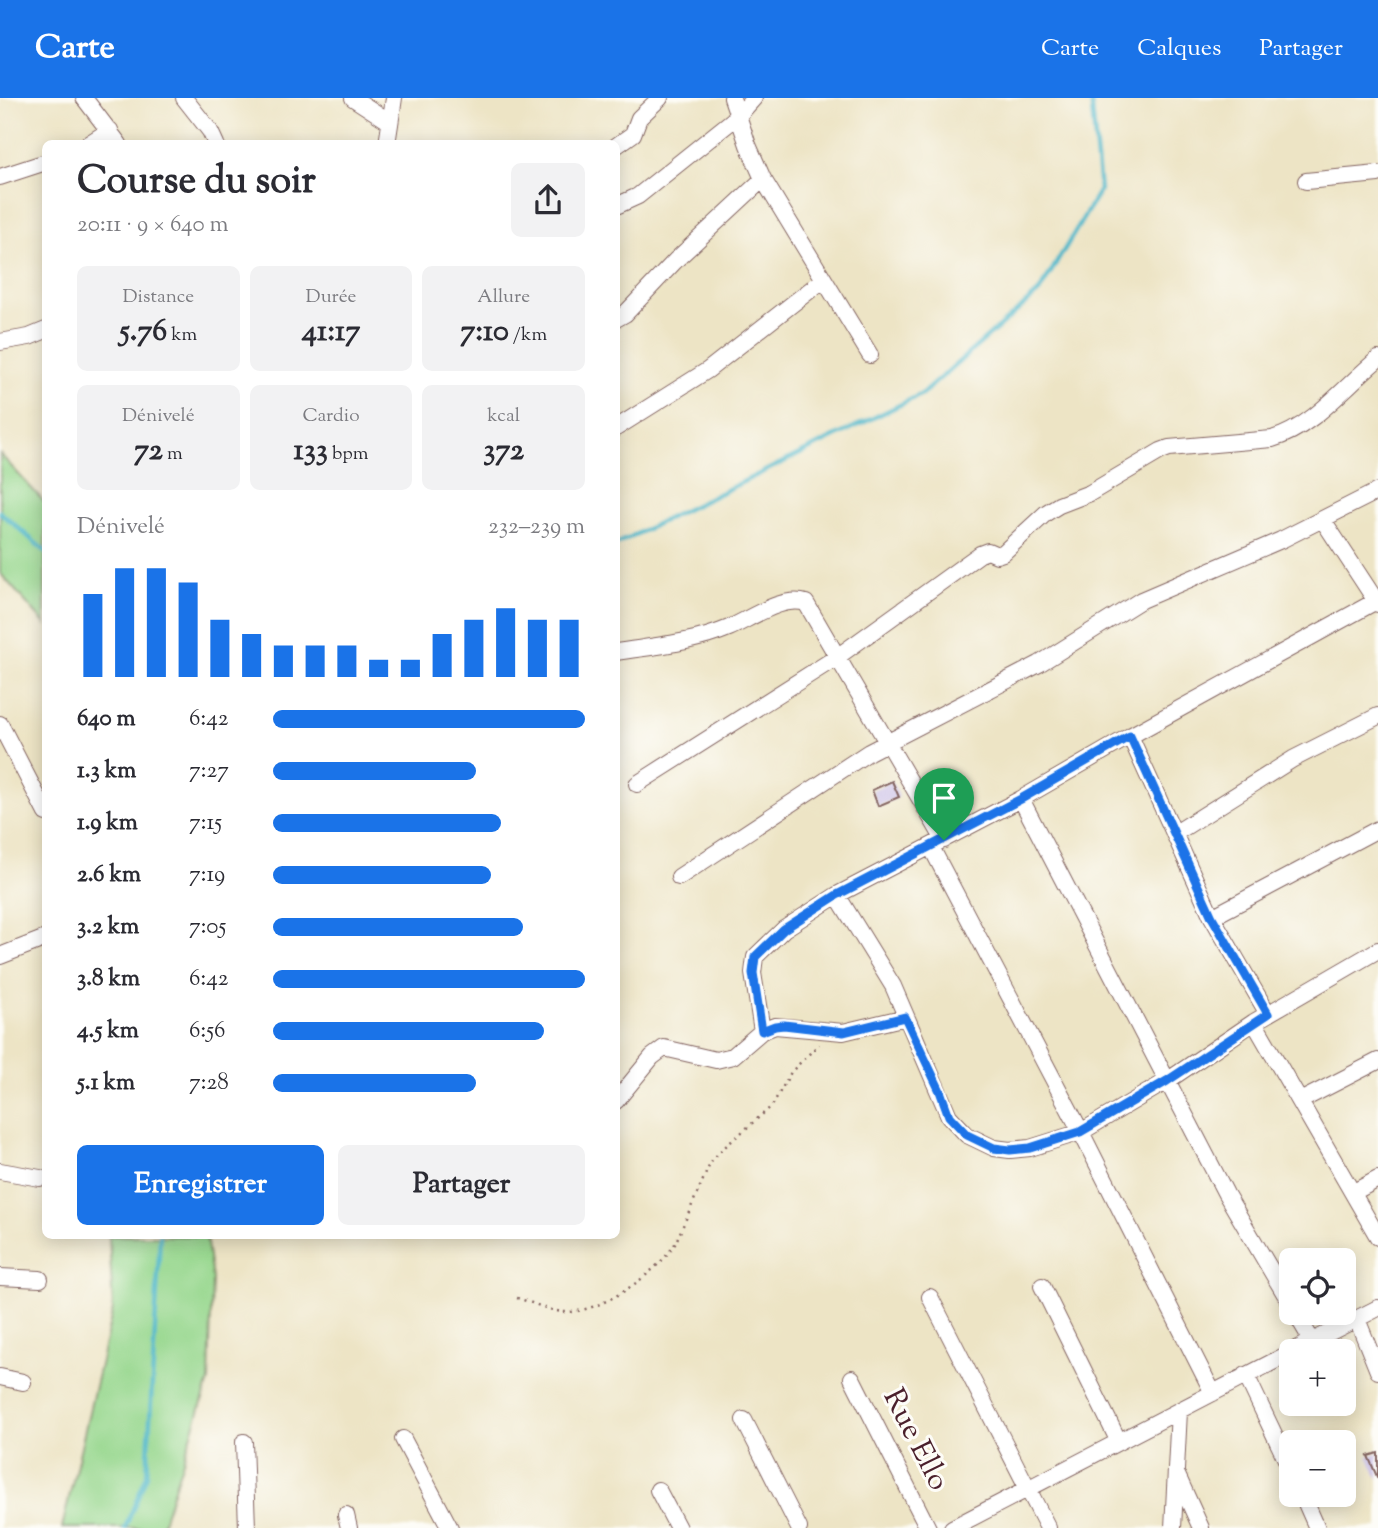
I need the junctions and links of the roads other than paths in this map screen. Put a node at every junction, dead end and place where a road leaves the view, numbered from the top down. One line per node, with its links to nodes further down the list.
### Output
1 (85, 98): 10 (street)
2 (184, 98): 11 (street)
3 (353, 98): 9 (street)
4 (394, 98): 9 (street)
5 (660, 98): 13 (street)
6 (732, 98): 8 (street)
7 (754, 98): 8 (street)
8 (738, 116): 17 (street); 19 (street)
9 (390, 122): 12 (street)
10 (115, 137)
11 (214, 140)
12 (388, 140)
13 (620, 144)
14 (42, 163): 16 (street)
15 (1378, 174): 18 (street)
16 (0, 177)
17 (763, 178): 20 (street); 21 (street)
18 (1306, 181)
19 (620, 204)
20 (823, 280): 24 (street); 26 (street)
21 (620, 317)
22 (42, 332): 23 (street)
23 (0, 342)
24 (870, 355)
25 (1378, 359): 31 (street)
26 (620, 425)
27 (1378, 491): 28 (street)
28 (1323, 520): 29 (street); 35 (street)
29 (1377, 602): 34 (street)
30 (620, 651): 31 (street)
31 (837, 657): 35 (street); 36 (street)
32 (1378, 716): 40 (street)
33 (0, 724): 38 (street)
34 (1130, 736): 37 (street); 40 (street)
35 (886, 743): 41 (street); 42 (street)
36 (637, 784)
37 (1021, 799): 41 (street); 52 (street)
38 (42, 805)
39 (1378, 829): 44 (street)
40 (1174, 834): 44 (street)
41 (937, 843): 43 (street); 55 (street)
42 (679, 877)
43 (837, 895): 48 (street); 50 (street)
44 (1212, 917): 49 (street)
45 (42, 939): 47 (street)
46 (1378, 950): 49 (street)
47 (0, 956)
48 (905, 1017): 50 (street); 55 (street)
49 (1261, 1018): 52 (street); 54 (street)
50 (762, 1031): 53 (street)
51 (1378, 1061): 54 (street)
52 (1167, 1081): 55 (street); 63 (street)
53 (620, 1096)
54 (1300, 1101): 59 (street)
55 (1080, 1132): 75 (street)
56 (0, 1171): 57 (street)
57 (40, 1178)
58 (1378, 1179): 59 (street)
59 (1354, 1192): 60 (street)
60 (1378, 1237)
61 (0, 1277): 62 (street)
62 (40, 1279)
63 (1279, 1284)
64 (1042, 1286): 79 (street)
65 (930, 1297): 83 (street)
66 (1378, 1308): 67 (street)
67 (1357, 1319): 68 (street); 70 (street)
68 (1316, 1339)
69 (1279, 1358): 71 (street)
70 (1378, 1371)
71 (1246, 1375): 75 (street); 81 (street)
72 (0, 1377): 74 (street)
73 (852, 1378): 90 (street, Rue Ello)
74 (23, 1382)
75 (1213, 1393): 76 (street)
76 (1178, 1410): 79 (street); 82 (street)
77 (744, 1420): 89 (street)
78 (403, 1439): 87 (street)
79 (1118, 1440): 83 (street)
80 (244, 1442): 86 (street)
81 (1279, 1445)
82 (1176, 1473): 93 (street); 94 (street)
83 (1029, 1488): 91 (street); 92 (street)
84 (658, 1490): 88 (street)
85 (1308, 1507): 95 (street)
86 (247, 1528)
87 (450, 1528)
88 (678, 1528)
89 (799, 1528)
90 (928, 1528)
91 (952, 1528)
92 (1048, 1528)
93 (1173, 1528)
94 (1201, 1528)
95 (1317, 1528)

